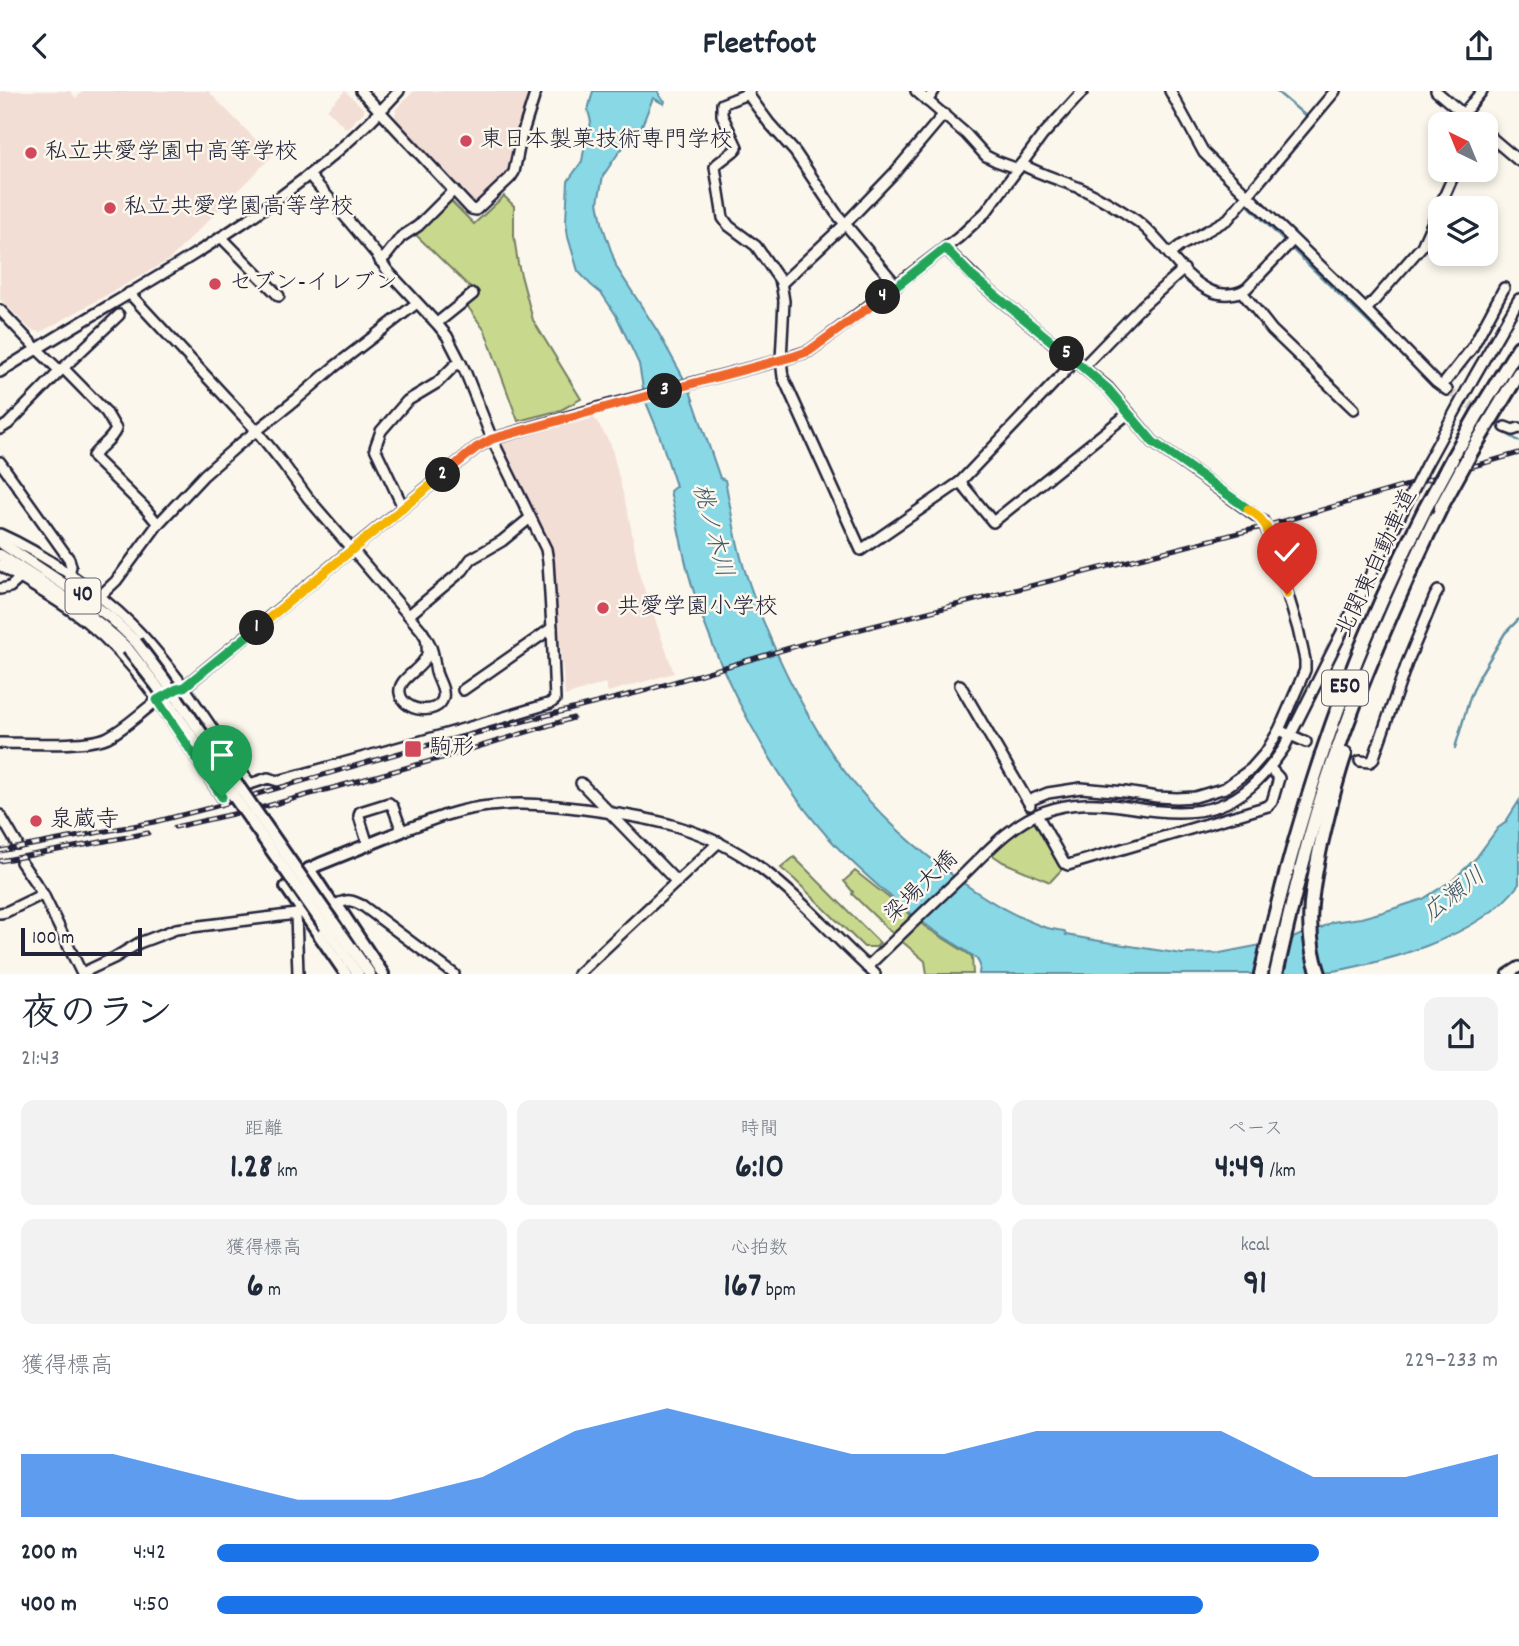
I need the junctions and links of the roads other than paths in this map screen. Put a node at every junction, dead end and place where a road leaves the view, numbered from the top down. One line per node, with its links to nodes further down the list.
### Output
1 (361, 91): 13 (street)
2 (400, 91): 13 (street)
3 (536, 91): 22 (street)
4 (916, 91): 12 (street)
5 (934, 91): 12 (street)
6 (1083, 91): 19 (street)
7 (1170, 91): 23 (street)
8 (1335, 91): 23 (street)
9 (1436, 91): 14 (street)
10 (1482, 91): 15 (street)
11 (749, 92): 24 (street); 31 (street)
12 (927, 101): 16 (street)
13 (381, 112): 20 (street); 22 (street)
14 (1461, 112)
15 (1465, 112)
16 (944, 114): 19 (street); 24 (street)
17 (1498, 143): 18 (street)
18 (1519, 161)
19 (1020, 167): 27 (street); 28 (street)
20 (309, 175): 25 (street); 29 (street)
21 (1451, 182): 41 (street)
22 (454, 190): 29 (street)
23 (1248, 196): 26 (street); 28 (street)
24 (845, 224): 31 (street); 32 (street)
25 (221, 237): 35 (street); 37 (street)
26 (1293, 240): 34 (street); 41 (street)
27 (945, 248): 32 (street); 48 (street)
28 (1170, 254): 30 (street)
29 (380, 261): 39 (street)
30 (1184, 269): 34 (street); 48 (street)
31 (781, 284): 46 (street)
32 (897, 286): 46 (street)
33 (1504, 288): 41 (street)
34 (1242, 292): 52 (street)
35 (129, 293): 45 (street); 57 (street)
36 (473, 294): 43 (street)
37 (279, 296)
38 (1519, 299): 84 (street, 梁場大橋, bridge)
39 (417, 303): 43 (street); 57 (street)
40 (0, 310): 45 (street)
41 (1366, 310)
42 (119, 315): 49 (street)
43 (437, 323): 47 (street)
44 (1519, 347): 117 (highway, 北関東自動車道 / E50, bridge)
45 (36, 348): 49 (street); 50 (street)
46 (781, 360): 58 (street); 60 (street)
47 (461, 363): 58 (street); 61 (street)
48 (1079, 364): 53 (street); 60 (street)
49 (62, 370): 56 (street); 63 (street)
50 (0, 372)
51 (1519, 373): 76 (highway, 北関東自動車道 / E50, bridge)
52 (1354, 409)
53 (1129, 413): 60 (street); 83 (street)
54 (1505, 427): 55 (street)
55 (1519, 428)
56 (0, 429)
57 (256, 430): 63 (street); 66 (street)
58 (492, 439): 61 (street); 62 (street)
59 (0, 462): 69 (street)
60 (960, 482)
61 (403, 507): 66 (street)
62 (530, 518): 74 (street); 75 (street)
63 (158, 523): 73 (street)
64 (0, 534): 69 (street)
65 (0, 543): 78 (main road, 40)
66 (352, 550): 74 (street); 80 (street)
67 (0, 555): 78 (main road, 40)
68 (0, 565): 70 (street)
69 (69, 575): 73 (street)
70 (18, 577): 71 (street); 82 (street)
71 (0, 589)
72 (1438, 591): 87 (street)
73 (99, 597): 80 (street)
74 (409, 615): 77 (street)
75 (552, 628): 81 (street); 90 (street)
76 (1384, 630): 118 (highway, 北関東自動車道 / E50); 119 (highway)
77 (426, 637): 77 (street)
78 (132, 646): 105 (main road, 40, bridge)
79 (960, 685): 83 (street)
80 (184, 687): 82 (street); 90 (street)
81 (463, 690)
82 (157, 700): 86 (street); 90 (street)
83 (1279, 730): 84 (street)
84 (1291, 736): 85 (street); 88 (street, 梁場大橋)
85 (1306, 742)
86 (0, 743)
87 (1360, 761)
88 (1270, 768): 93 (street); 106 (street, 梁場大橋)
89 (581, 783): 91 (street)
90 (250, 784)
91 (608, 812): 94 (street); 95 (street); 100 (street)
92 (0, 815): 96 (street)
93 (1040, 820)
94 (402, 831): 97 (main road); 97 (street)
95 (719, 842): 100 (street); 106 (street)
96 (17, 844)
97 (368, 845): 99 (main road)
98 (21, 862): 101 (street)
99 (309, 869): 102 (main road); 104 (main road)
100 (677, 882): 115 (street)
101 (43, 894): 103 (street); 108 (street)
102 (337, 904): 113 (main road); 114 (street)
103 (0, 913)
104 (299, 913): 108 (street); 109 (street); 110 (main road)
105 (329, 924): 111 (main road, 40); 112 (main road, 40)
106 (867, 967): 116 (street)
107 (1519, 967): 120 (street)
108 (82, 973)
109 (298, 974)
110 (346, 974)
111 (358, 974)
112 (370, 974)
113 (383, 974)
114 (454, 974)
115 (578, 974)
116 (875, 974)
117 (1261, 974)
118 (1276, 974)
119 (1319, 974)
120 (1508, 974)

